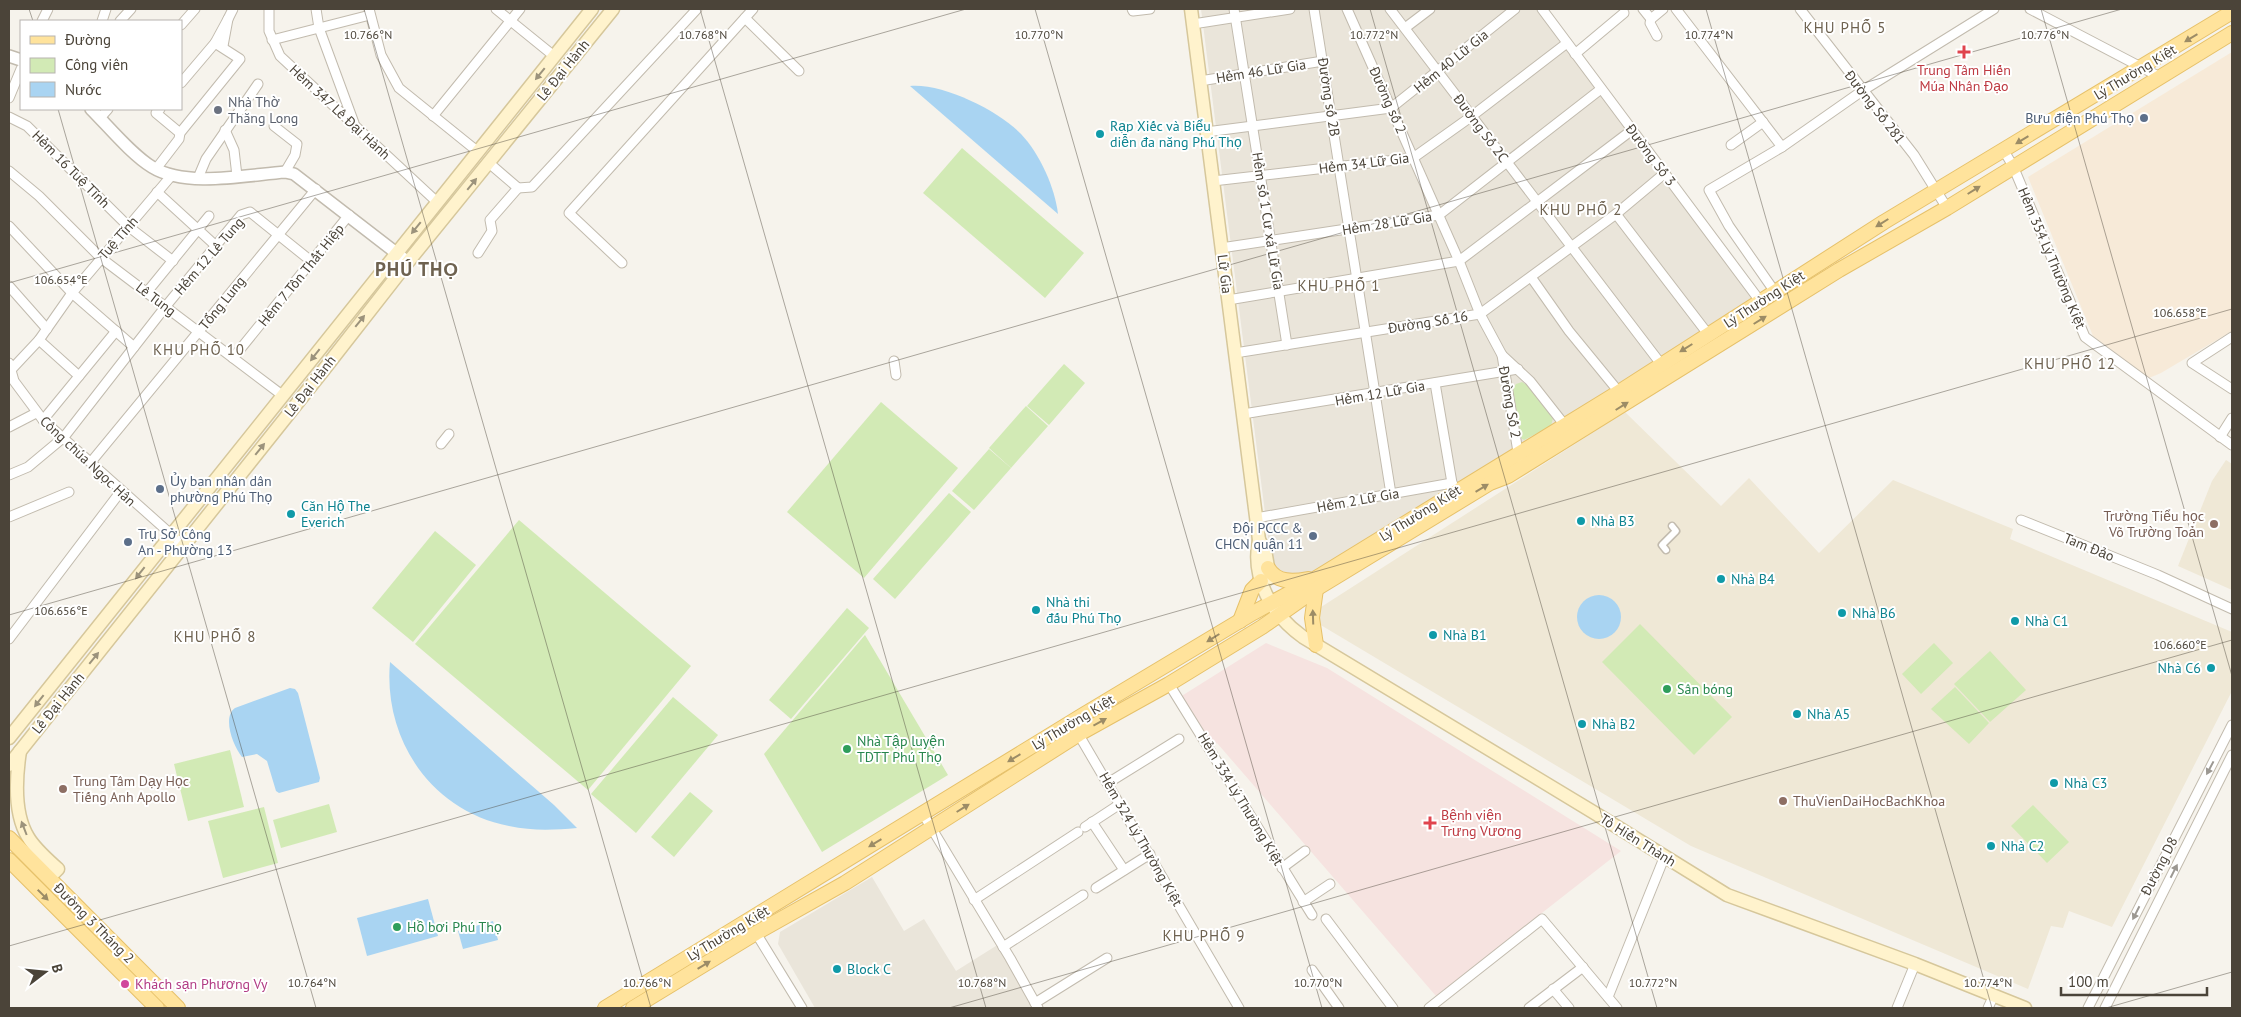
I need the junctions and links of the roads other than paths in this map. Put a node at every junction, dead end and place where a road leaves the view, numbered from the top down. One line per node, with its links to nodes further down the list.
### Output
1 (131, 9): 34 (street)
2 (195, 9): 37 (street)
3 (233, 9): 45 (street)
4 (270, 9): 43 (street, Hẻm 347 Lê Đại Hành)
5 (316, 9): 39 (street)
6 (496, 9): 35 (street)
7 (520, 9): 35 (street)
8 (590, 9): 36 (street); 47 (main road, Lê Đại Hành)
9 (613, 9): 36 (main road, Lê Đại Hành)
10 (697, 9): 94 (street)
11 (753, 9): 32 (street)
12 (1132, 9): 13 (street)
13 (1150, 9)
14 (1191, 9): 38 (main road, Lữ Gia)
15 (1290, 9): 30 (street)
16 (1314, 9): 48 (street, Đường số 2B)
17 (1347, 9): 61 (street, Đường số 2)
18 (1390, 9): 40 (street, Đường Số 2C)
19 (1430, 9): 40 (street)
20 (1515, 9): 52 (street, Hẻm 40 Lữ Gia)
21 (1542, 9): 44 (street, Đường Số 3)
22 (1643, 9): 33 (street)
23 (1663, 9): 33 (street)
24 (1676, 9): 68 (street)
25 (1800, 9): 59 (street, Đường Số 281)
26 (1994, 9): 59 (street)
27 (2030, 9): 49 (street)
28 (369, 12): 39 (street); 65 (street)
29 (2225, 12): 49 (main road, Lý Thường Kiệt, one-way to 49)
30 (1234, 13): 38 (street); 53 (street, Hẻm số 1 Cư xá Lữ Gia)
31 (1624, 13): 46 (street)
32 (745, 18): 51 (street); 121 (street)
33 (1651, 19): 42 (street)
34 (121, 20)
35 (510, 20): 47 (street); 65 (street)
36 (603, 20): 82 (main road, Lê Đại Hành)
37 (182, 24)
38 (1192, 24): 55 (main road, Lữ Gia)
39 (320, 28): 43 (street); 70 (street)
40 (1405, 28): 52 (street, Đường Số 2C)
41 (2232, 33): 54 (main road, Lý Thường Kiệt)
42 (1657, 36)
43 (272, 40): 70 (street, Hẻm 347 Lê Đại Hành)
44 (1567, 43): 46 (street, Đường Số 3); 67 (street, Hẻm 34 Lữ Gia)
45 (219, 45): 56 (street); 75 (street)
46 (1576, 54): 58 (street, Đường Số 3)
47 (554, 56): 78 (main road, Lê Đại Hành, one-way to 78)
48 (1323, 61): 53 (street, Hẻm 46 Lữ Gia); 66 (street, Đường số 2B)
49 (2141, 67): 54 (street); 79 (main road, Lý Thường Kiệt, one-way to 79)
50 (20, 71): 60 (street)
51 (799, 71)
52 (1438, 71): 61 (street, Hẻm 40 Lữ Gia); 67 (street, Đường Số 2C)
53 (1244, 74): 55 (street, Hẻm 46 Lữ Gia); 71 (street, Hẻm số 1 Cư xá Lữ Gia)
54 (2160, 76): 84 (main road, Lý Thường Kiệt)
55 (1200, 81): 74 (main road, Lữ Gia)
56 (182, 82)
57 (258, 84): 72 (street)
58 (1601, 89): 73 (street, Đường Số 3); 81 (street, Hẻm 28 Lữ Gia)
59 (1862, 91): 77 (street); 96 (street, Đường Số 281)
60 (9, 98)
61 (1392, 108): 66 (street); 80 (street, Đường số 2)
62 (159, 110): 75 (street)
63 (104, 113): 85 (street)
64 (9, 116): 106 (street, Hẻm 16 Tuệ Tĩnh)
65 (433, 116): 78 (street)
66 (1332, 116): 71 (street); 83 (street, Đường số 2B)
67 (1472, 116): 80 (street, Hẻm 34 Lữ Gia); 81 (street, Đường Số 2C)
68 (1763, 122): 76 (street); 77 (street)
69 (274, 126): 87 (street)
70 (355, 126): 99 (street, Hẻm 347 Lê Đại Hành)
71 (1252, 126): 74 (street); 91 (street, Hẻm số 1 Cư xá Lữ Gia)
72 (225, 130): 90 (street); 92 (street)
73 (1632, 130): 88 (street, Đường Số 3); 98 (street)
74 (1206, 132): 93 (main road, Lữ Gia)
75 (180, 133): 85 (street)
76 (1731, 145)
77 (1782, 147): 128 (street)
78 (477, 151): 82 (main road); 99 (main road, Lê Đại Hành)
79 (2004, 151): 84 (street, Hẻm 354 Lý Thường Kiệt); 96 (main road, Lý Thường Kiệt)
80 (1414, 158): 83 (street, Hẻm 34 Lữ Gia); 103 (street, Đường số 2)
81 (1508, 162): 98 (street, Đường Số 2C); 103 (street, Hẻm 28 Lữ Gia)
82 (489, 163): 94 (street); 120 (main road, Lê Đại Hành, one-way to 82)
83 (1340, 166): 91 (street, Hẻm 34 Lữ Gia); 108 (street, Đường số 2B)
84 (2013, 166): 100 (main road, Lý Thường Kiệt, one-way to 84); 164 (street, Hẻm 354 Lý Thường Kiệt)
85 (156, 169): 89 (street)
86 (9, 171): 116 (street, Lê Tung)
87 (285, 172): 90 (street); 95 (street)
88 (1665, 173): 101 (street, Đường Số 16); 130 (street, Đường Số 3)
89 (172, 174): 92 (street); 97 (street, Tuệ Tĩnh)
90 (236, 176): 92 (street)
91 (1260, 176): 93 (street, Hẻm 34 Lữ Gia); 110 (street, Hẻm số 1 Cư xá Lữ Gia)
92 (198, 178)
93 (1213, 181): 113 (main road, Lữ Gia)
94 (518, 188): 115 (street)
95 (316, 189): 102 (street); 109 (street, Tổng Lung)
96 (1936, 191): 100 (street, Đường Số 281); 128 (main road, Lý Thường Kiệt, one-way to 128)
97 (157, 192): 106 (street, Tuệ Tĩnh); 107 (street)
98 (1537, 201): 112 (street, Đường Số 2C); 119 (street)
99 (437, 202): 114 (main road, Lê Đại Hành, one-way to 114)
100 (1947, 208): 161 (main road, Lý Thường Kiệt, one-way to 100)
101 (1616, 214): 112 (street, Đường Số 16); 137 (street)
102 (349, 215): 114 (street); 118 (street, Hẻm 7 Tôn Thất Hiệp)
103 (1439, 215): 108 (street, Hẻm 28 Lữ Gia); 119 (street, Đường số 2)
104 (208, 216): 107 (street)
105 (9, 226): 125 (street)
106 (129, 227): 116 (street, Tuệ Tĩnh); 117 (street, Hẻm 16 Tuệ Tĩnh)
107 (199, 228): 111 (street); 117 (street)
108 (1350, 228): 110 (street, Hẻm 28 Lữ Gia); 123 (street, Đường số 2B)
109 (278, 234): 111 (street, Hẻm 12 Lê Tung); 118 (street); 135 (street, Tổng Lung)
110 (1270, 241): 113 (street, Hẻm 28 Lữ Gia); 127 (street, Hẻm số 1 Cư xá Lữ Gia)
111 (216, 246): 131 (street, Hẻm 12 Lê Tung)
112 (1572, 247): 122 (street, Đường Số 16); 146 (street, Đường Số 2C)
113 (1222, 248): 129 (main road, Lữ Gia)
114 (396, 252): 120 (street); 156 (main road, Lê Đại Hành, one-way to 156)
115 (478, 253)
116 (101, 258): 125 (street, Tuệ Tĩnh); 126 (street, Lê Tung)
117 (173, 261): 126 (street)
118 (311, 261): 144 (street, Hẻm 7 Tôn Thất Hiệp)
119 (1459, 261): 123 (street); 132 (street, Đường số 2)
120 (408, 262): 181 (main road, Lê Đại Hành, one-way to 120)
121 (622, 263)
122 (1531, 277): 132 (street, Đường Số 16); 154 (street)
123 (1358, 278): 127 (street); 136 (street, Đường số 2B)
124 (9, 286): 133 (street)
125 (72, 292): 133 (street, Tuệ Tĩnh); 134 (street)
126 (147, 292): 131 (street, Lê Tung)
127 (1280, 292): 129 (street); 140 (street, Hẻm số 1 Cư xá Lữ Gia)
128 (1775, 292): 130 (main road, Lý Thường Kiệt)
129 (1228, 300): 142 (main road, Lữ Gia)
130 (1760, 301): 137 (main road, Lý Thường Kiệt)
131 (166, 306): 135 (street, Lê Tung); 141 (street, Hẻm 12 Lê Tung)
132 (1480, 314): 136 (street, Đường Số 16); 143 (street, Đường số 2)
133 (47, 329): 139 (street, Tuệ Tĩnh)
134 (116, 331): 141 (street); 151 (street)
135 (199, 331): 144 (street, Lê Tung); 168 (street, Tổng Lung)
136 (1366, 332): 140 (street, Đường Số 16); 155 (street, Đường số 2B)
137 (1708, 334): 146 (main road, Lý Thường Kiệt, one-way to 146)
138 (2232, 337): 153 (street)
139 (39, 340): 147 (street, Tuệ Tĩnh); 151 (street)
140 (1287, 345): 142 (street, Đường Số 16)
141 (134, 347): 163 (street, Hẻm 12 Lê Tung)
142 (1235, 353): 157 (main road, Lữ Gia)
143 (1502, 355): 148 (street, Đường Số 2); 149 (street, Đường Số 2)
144 (233, 358): 156 (street, Lê Tung)
145 (894, 361): 150 (street)
146 (1661, 364): 154 (main road, Lý Thường Kiệt)
147 (9, 369): 158 (street, Công chúa Ngọc Hân)
148 (1518, 370): 149 (street, Hẻm 12 Lữ Gia); 161 (street, Đường Số 2)
149 (1504, 372): 152 (street, Hẻm 12 Lữ Gia); 167 (street, Đường Số 2)
150 (896, 375)
151 (80, 376): 158 (street)
152 (1435, 383): 155 (street, Hẻm 12 Lữ Gia); 171 (street)
153 (2232, 388)
154 (1619, 392): 161 (main road, Lý Thường Kiệt)
155 (1374, 394): 157 (street, Hẻm 12 Lữ Gia); 174 (street, Đường số 2B)
156 (282, 396): 179 (main road, Lê Đại Hành)
157 (1243, 414): 176 (main road, Lữ Gia)
158 (39, 416): 160 (street); 163 (street, Công chúa Ngọc Hân)
159 (2232, 418): 164 (street)
160 (9, 427)
161 (1569, 430): 167 (main road, Lý Thường Kiệt); 169 (main road, Lý Thường Kiệt)
162 (449, 434): 165 (street)
163 (64, 437): 168 (street, Công chúa Ngọc Hân); 170 (street, Hẻm 12 Lê Tung)
164 (2220, 437): 166 (street, Hẻm 354 Lý Thường Kiệt)
165 (441, 444)
166 (2232, 445)
167 (1519, 453): 169 (street, Đường Số 2); 171 (main road, Lý Thường Kiệt)
168 (91, 462): 172 (street, Công chúa Ngọc Hân)
169 (1521, 468): 185 (main road, Lý Thường Kiệt, one-way to 169)
170 (9, 474)
171 (1454, 487): 174 (street, Hẻm 2 Lữ Gia); 184 (main road, Lý Thường Kiệt)
172 (121, 491): 179 (street, Công chúa Ngọc Hân); 190 (street)
173 (69, 492): 175 (street)
174 (1391, 494): 176 (street, Hẻm 2 Lữ Gia)
175 (9, 517)
176 (1256, 518): 180 (main road, Lữ Gia)
177 (2020, 520): 187 (street, Tam Đảo)
178 (1672, 526): 182 (street)
179 (170, 535): 181 (street, Công chúa Ngọc Hân); 195 (main road, Lê Đại Hành, one-way to 195)
180 (1259, 540): 183 (main road, Lữ Gia); 186 (main road, Lữ Gia)
181 (183, 545): 197 (main road, Lê Đại Hành, one-way to 181)
182 (1666, 550)
183 (1268, 568): 184 (main road); 186 (main road, Lữ Gia)
184 (1320, 575): 186 (main road, Lý Thường Kiệt)
185 (1316, 589): 188 (main road, Lý Thường Kiệt); 191 (main road, one-way to 185)
186 (1266, 592): 188 (main road, Tô Hiến Thành); 189 (main road, Lý Thường Kiệt); 189 (main road)
187 (2232, 608)
188 (1278, 616): 191 (main road, Tô Hiến Thành); 192 (main road, Lý Thường Kiệt)
189 (1240, 621): 194 (main road, Lý Thường Kiệt, one-way to 194)
190 (9, 638)
191 (1316, 645): 210 (main road, Tô Hiến Thành)
192 (1169, 684): 194 (main road, Lý Thường Kiệt, one-way to 192); 212 (street, Hẻm 334 Lý Thường Kiệt)
193 (2232, 725): 203 (street, Đường D8, one-way to 203)
194 (1075, 728): 200 (street, Hẻm 324 Lý Thường Kiệt); 202 (main road, Lý Thường Kiệt, one-way to 202); 206 (main road, Lý Thường Kiệt, one-way to 194)
195 (9, 738)
196 (1179, 740): 200 (street)
197 (20, 751): 199 (main road, Lê Đại Hành); 214 (main road, one-way to 197)
198 (2232, 755): 204 (street, Đường D8)
199 (9, 765)
200 (1108, 783): 201 (street, Hẻm 324 Lý Thường Kiệt)
201 (1120, 804): 205 (street); 209 (street, Hẻm 324 Lý Thường Kiệt)
202 (923, 814): 206 (street); 234 (main road, Lý Thường Kiệt, one-way to 234)
203 (2183, 819): 204 (street); 247 (street, Đường D8, one-way to 247)
204 (2197, 826): 248 (street, Đường D8, one-way to 204)
205 (1085, 827): 213 (street); 218 (street)
206 (932, 828): 218 (street); 222 (main road, Lý Thường Kiệt)
207 (9, 838): 214 (main road, Đường 3 Tháng 2)
208 (1305, 851): 212 (street)
209 (1150, 854): 213 (street); 237 (street, Hẻm 324 Lý Thường Kiệt)
210 (1664, 858): 225 (main road, Tô Hiến Thành); 230 (street)
211 (9, 860): 232 (main road, Đường 3 Tháng 2, one-way to 232)
212 (1282, 868): 219 (street, Hẻm 334 Lý Thường Kiệt)
213 (1124, 870): 216 (street)
214 (49, 878): 233 (main road, Đường 3 Tháng 2)
215 (1330, 884): 219 (street)
216 (1096, 888)
217 (1083, 895): 223 (street)
218 (974, 900): 223 (street)
219 (1303, 902): 220 (street, Hẻm 334 Lý Thường Kiệt)
220 (1312, 915)
221 (1326, 920): 239 (street)
222 (756, 933): 235 (main road, Lý Thường Kiệt, one-way to 222); 236 (street)
223 (1004, 947): 231 (street)
224 (1108, 958): 231 (street)
225 (1915, 964): 229 (main road, Tô Hiến Thành); 244 (street)
226 (1583, 967): 228 (street); 230 (street); 240 (street)
227 (1312, 970): 238 (street)
228 (1553, 989): 241 (street); 242 (street)
229 (1994, 995): 245 (street); 246 (main road, Tô Hiến Thành)
230 (1608, 997): 243 (street)
231 (1036, 1006)
232 (156, 1008)
233 (178, 1008)
234 (604, 1008)
235 (632, 1008)
236 (802, 1008)
237 (1238, 1008)
238 (1339, 1008)
239 (1393, 1008)
240 (1429, 1008)
241 (1528, 1008)
242 (1569, 1008)
243 (1617, 1008)
244 (1897, 1008)
245 (1988, 1008)
246 (2025, 1008)
247 (2088, 1008)
248 (2105, 1008)

